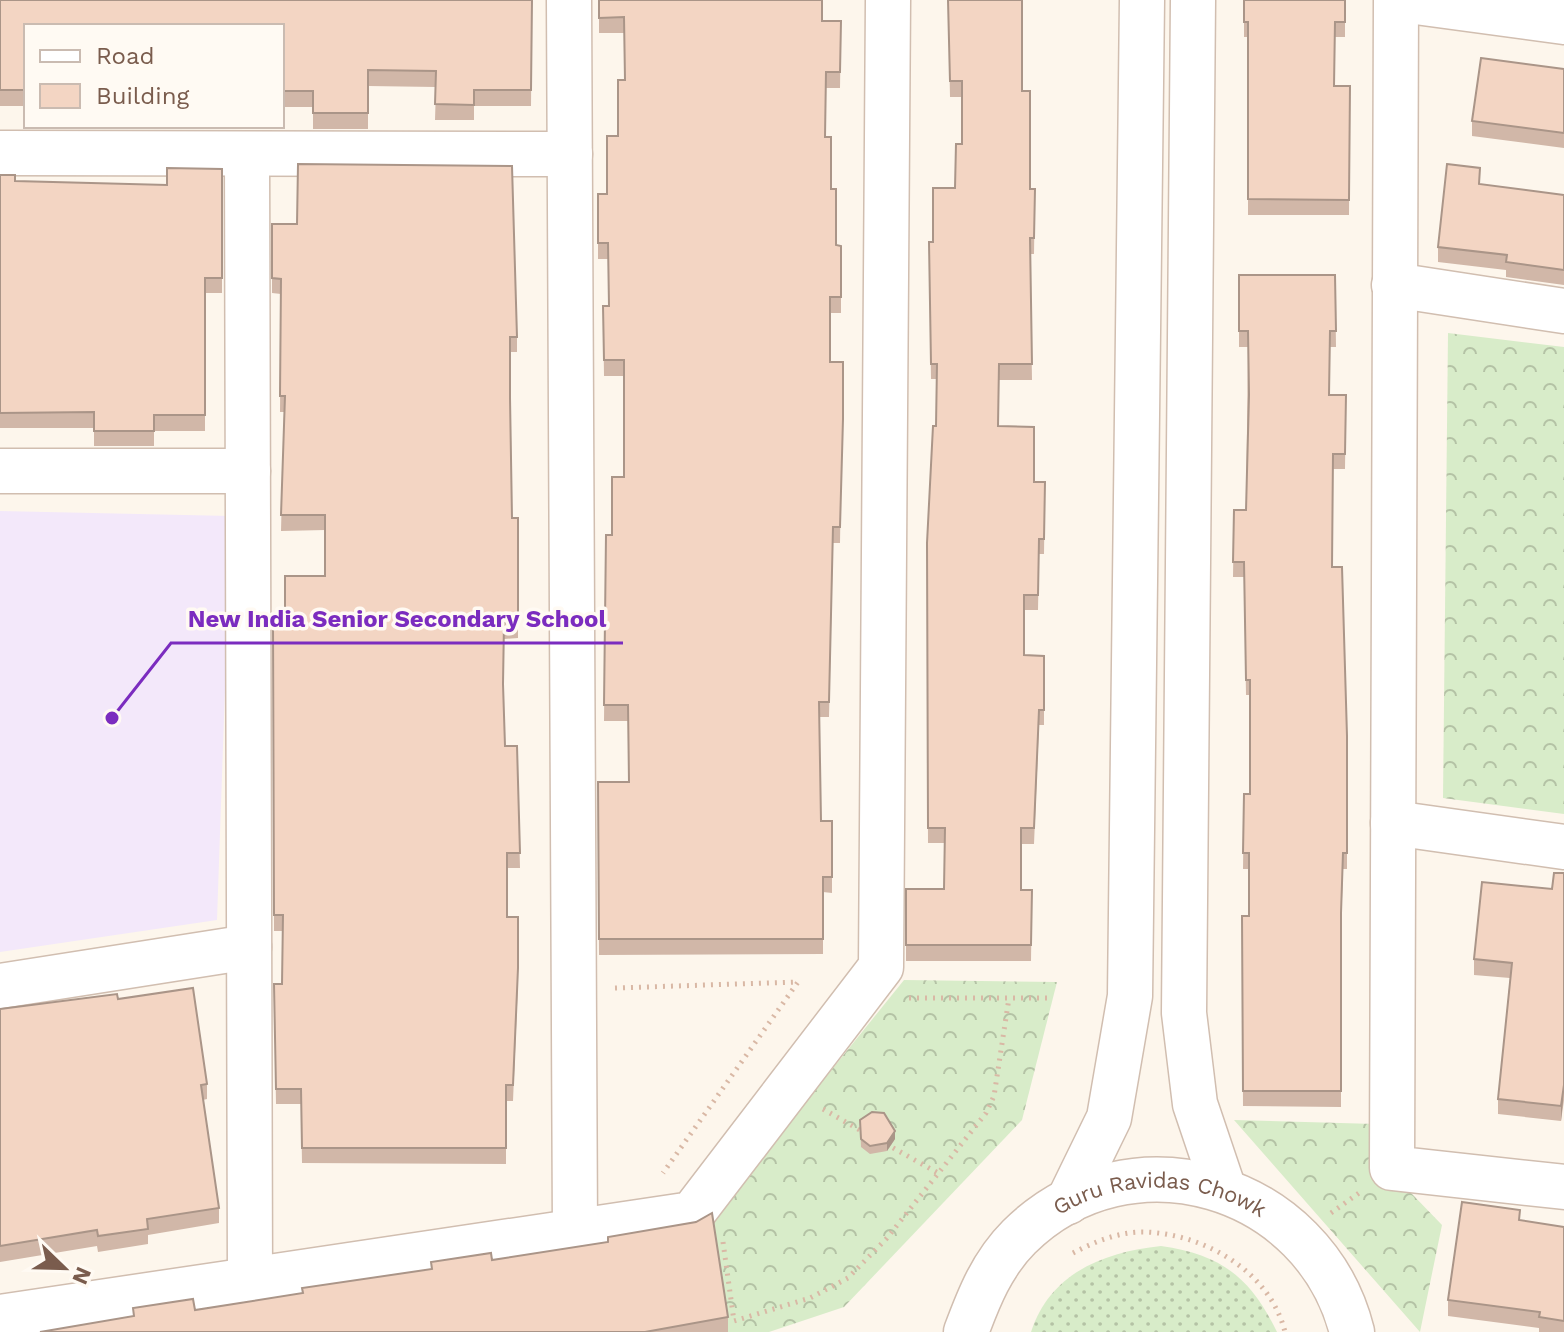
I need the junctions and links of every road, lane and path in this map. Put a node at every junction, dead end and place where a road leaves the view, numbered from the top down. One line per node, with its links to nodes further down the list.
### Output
1 (569, 0): 9 (street)
2 (888, 0): 31 (street)
3 (1142, 0): 30 (street)
4 (1193, 0): 29 (street)
5 (1398, 0): 6 (street); 10 (street)
6 (1564, 22)
7 (0, 153): 8 (street)
8 (247, 154): 9 (street); 13 (street)
9 (570, 154): 31 (street)
10 (1394, 285): 11 (street); 14 (street)
11 (1564, 311)
12 (0, 471): 13 (street)
13 (248, 471): 16 (street)
14 (1393, 823): 15 (street); 25 (street)
15 (1564, 847)
16 (249, 947): 17 (street); 35 (street)
17 (0, 986)
18 (606, 988): 26 (path)
19 (1009, 998): 20 (path); 21 (path); 27 (path)
20 (1048, 998)
21 (899, 1010)
22 (816, 1106): 23 (path)
23 (870, 1136)
24 (884, 1143): 27 (path)
25 (1392, 1168): 28 (street); 33 (path)
26 (663, 1173)
27 (938, 1173): 32 (path)
28 (1564, 1187)
29 (1224, 1190): 30 (street, Guru Ravidas Chowk); 33 (street, Guru Ravidas Chowk)
30 (1068, 1202): 38 (street, Guru Ravidas Chowk)
31 (575, 1232): 35 (street)
32 (722, 1235)
33 (1300, 1236): 37 (street, Guru Ravidas Chowk)
34 (1071, 1254): 39 (path)
35 (250, 1279): 36 (street)
36 (0, 1317)
37 (1355, 1329)
38 (966, 1332)
39 (1285, 1332)

